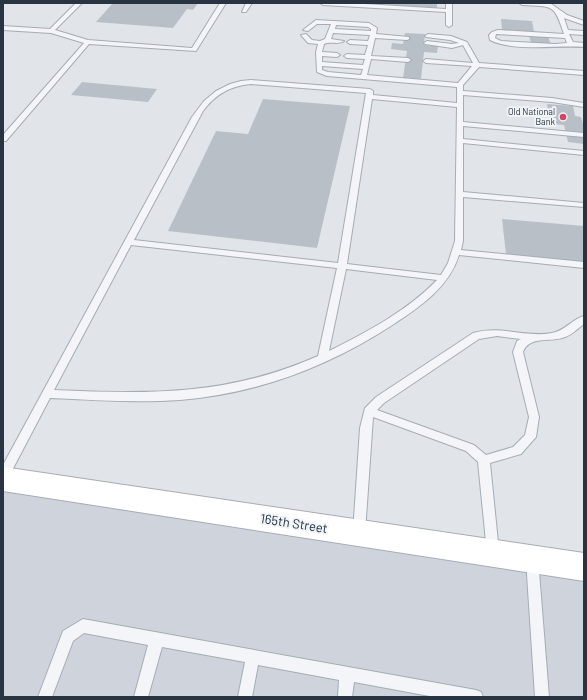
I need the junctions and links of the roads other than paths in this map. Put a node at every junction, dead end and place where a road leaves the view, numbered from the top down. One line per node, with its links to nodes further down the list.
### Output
1 (79, 3): 16 (lane)
2 (223, 3): 26 (lane)
3 (249, 3): 9 (lane)
4 (323, 3): 8 (lane)
5 (449, 3): 8 (lane)
6 (522, 3): 7 (lane)
7 (547, 4): 10 (lane)
8 (449, 11): 14 (lane)
9 (244, 12)
10 (560, 14): 13 (lane); 20 (lane)
11 (316, 22): 12 (lane); 27 (lane); 27 (lane)
12 (334, 23): 17 (lane); 22 (lane)
13 (584, 23)
14 (449, 25)
15 (3, 28): 16 (lane)
16 (51, 30): 26 (lane)
17 (332, 32): 19 (lane); 22 (lane); 25 (lane)
18 (584, 33): 20 (lane)
19 (342, 34)
20 (566, 34): 29 (lane); 29 (lane)
21 (352, 35): 22 (lane)
22 (371, 37): 23 (lane); 28 (lane); 32 (lane)
23 (407, 38)
24 (427, 40): 39 (lane)
25 (324, 41): 27 (lane); 33 (lane); 33 (lane)
26 (88, 42): 50 (lane)
27 (310, 42)
28 (350, 42)
29 (571, 44): 30 (lane)
30 (584, 45)
31 (349, 48): 32 (lane)
32 (369, 50): 35 (lane)
33 (319, 54): 38 (lane)
34 (347, 56): 35 (lane)
35 (367, 58): 36 (lane); 40 (lane)
36 (408, 60)
37 (426, 62): 39 (lane)
38 (319, 64): 40 (lane); 42 (lane)
39 (477, 65): 41 (lane); 44 (lane)
40 (366, 67): 42 (lane)
41 (584, 73)
42 (364, 77): 43 (lane)
43 (372, 78): 44 (lane); 45 (lane)
44 (460, 89): 46 (lane); 47 (lane)
45 (370, 94): 47 (lane); 55 (lane); 58 (lane)
46 (584, 105)
47 (460, 106): 48 (lane)
48 (460, 124): 49 (lane); 51 (lane)
49 (584, 134)
50 (3, 139)
51 (460, 141): 52 (lane); 53 (lane)
52 (584, 153)
53 (459, 194): 54 (lane); 56 (lane)
54 (584, 205)
55 (128, 242): 58 (lane); 63 (lane)
56 (456, 252): 57 (lane); 59 (lane)
57 (584, 265)
58 (342, 266): 59 (lane); 62 (lane)
59 (442, 278): 62 (lane)
60 (584, 319): 61 (lane)
61 (533, 337): 64 (lane); 65 (lane)
62 (323, 358): 63 (lane)
63 (47, 394): 66 (lane)
64 (369, 411): 65 (lane); 68 (lane)
65 (484, 460): 69 (lane)
66 (3, 476)
67 (3, 479): 68 (main road, 165th Street)
68 (359, 533): 69 (main road, 165th Street)
69 (494, 554): 70 (main road, 165th Street)
70 (532, 559): 71 (main road, 165th Street); 80 (lane)
71 (584, 567)
72 (158, 639): 73 (lane); 75 (lane); 76 (lane)
73 (253, 656): 74 (lane); 77 (lane)
74 (348, 674): 78 (lane); 79 (lane)
75 (45, 697)
76 (141, 697)
77 (245, 697)
78 (345, 697)
79 (476, 697)
80 (542, 697)

